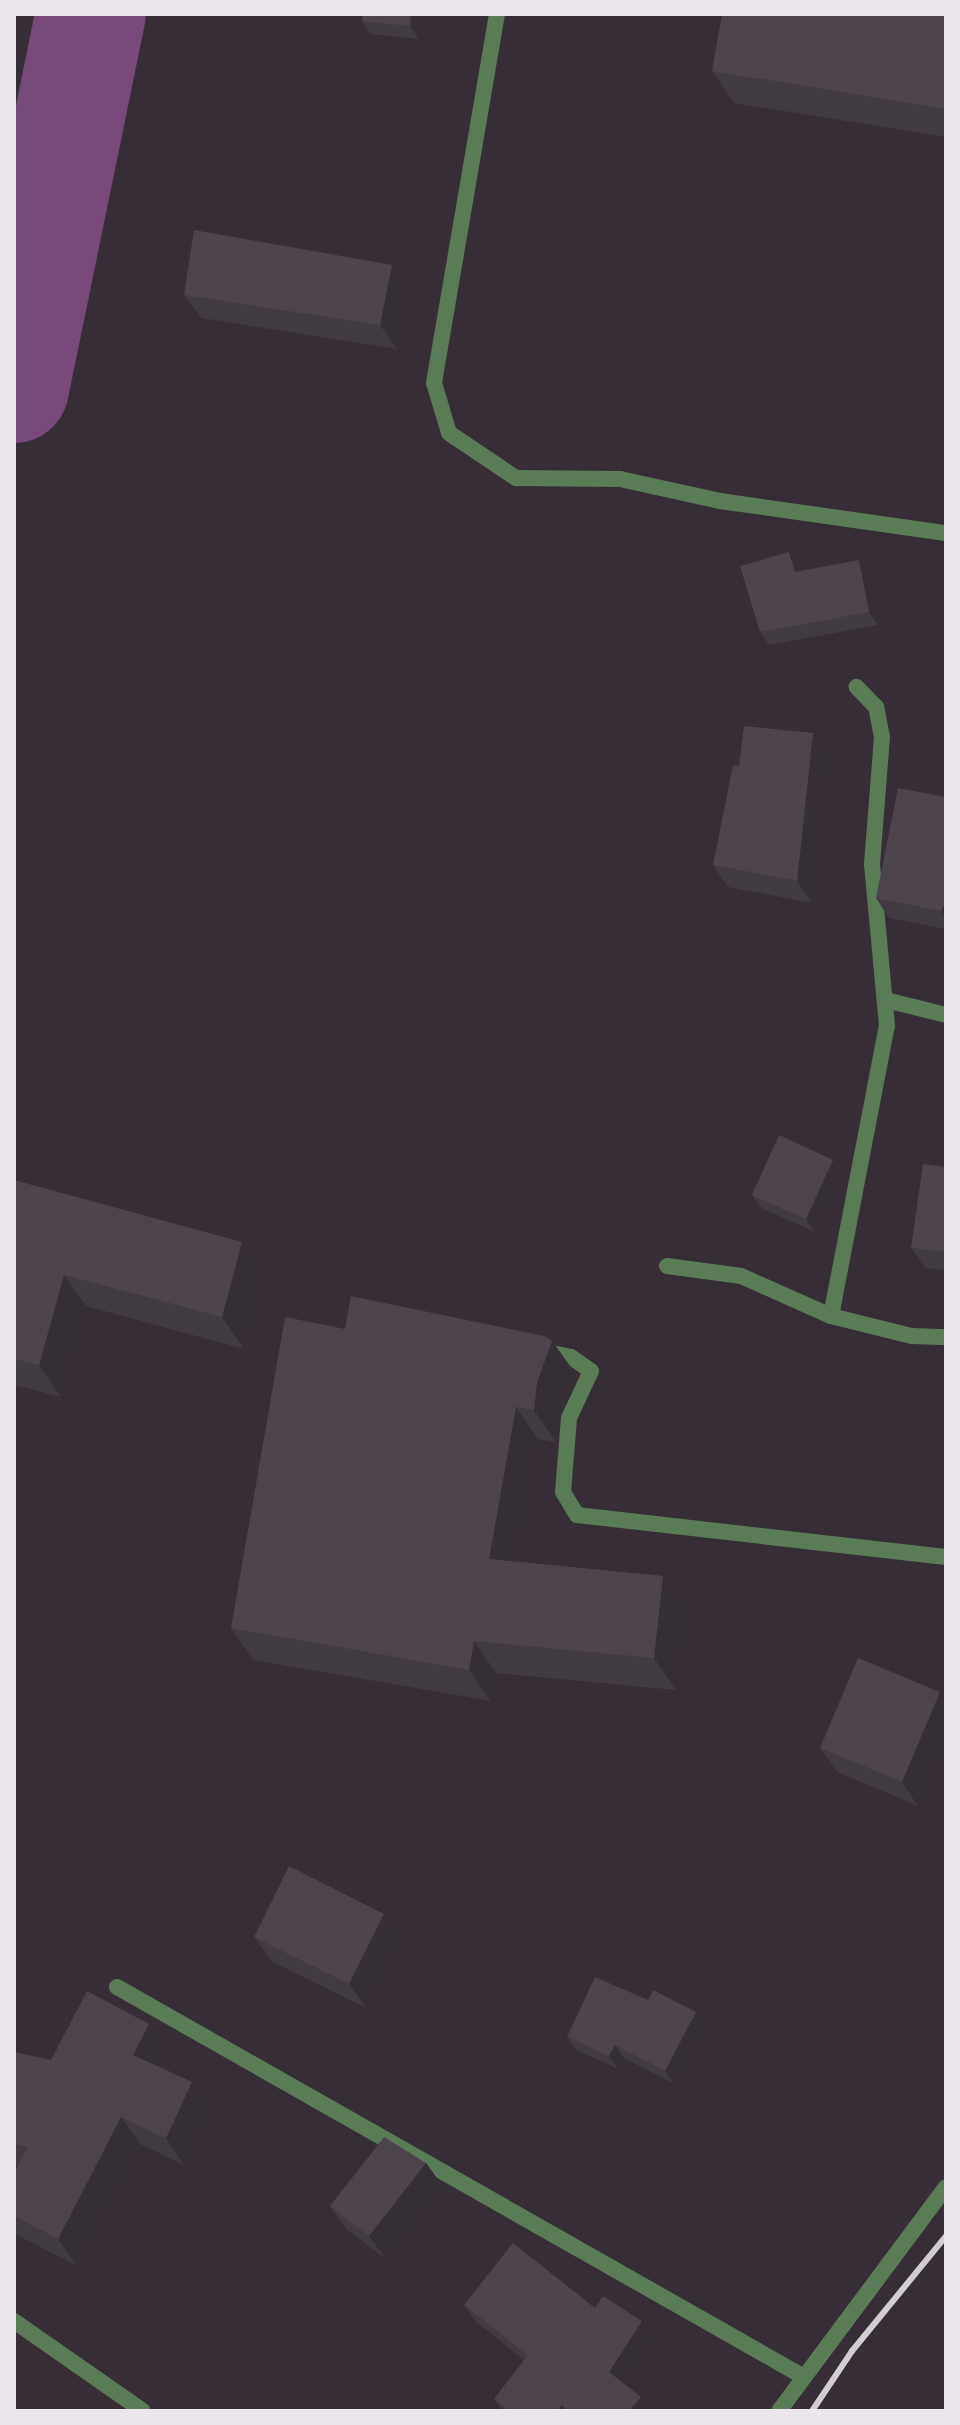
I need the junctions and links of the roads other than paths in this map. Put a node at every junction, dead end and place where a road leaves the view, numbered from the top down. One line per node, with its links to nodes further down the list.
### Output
1 (497, 14): 2 (street)
2 (946, 533)
3 (857, 687): 4 (street)
4 (886, 1000): 5 (street); 7 (street)
5 (946, 1015)
6 (667, 1266): 7 (street)
7 (831, 1316): 8 (street)
8 (946, 1337)
9 (531, 1348): 10 (street)
10 (946, 1557)
11 (117, 1987): 14 (street)
12 (946, 2187): 14 (street)
13 (14, 2321): 15 (street)
14 (804, 2377): 16 (street)
15 (143, 2411)
16 (779, 2411)

